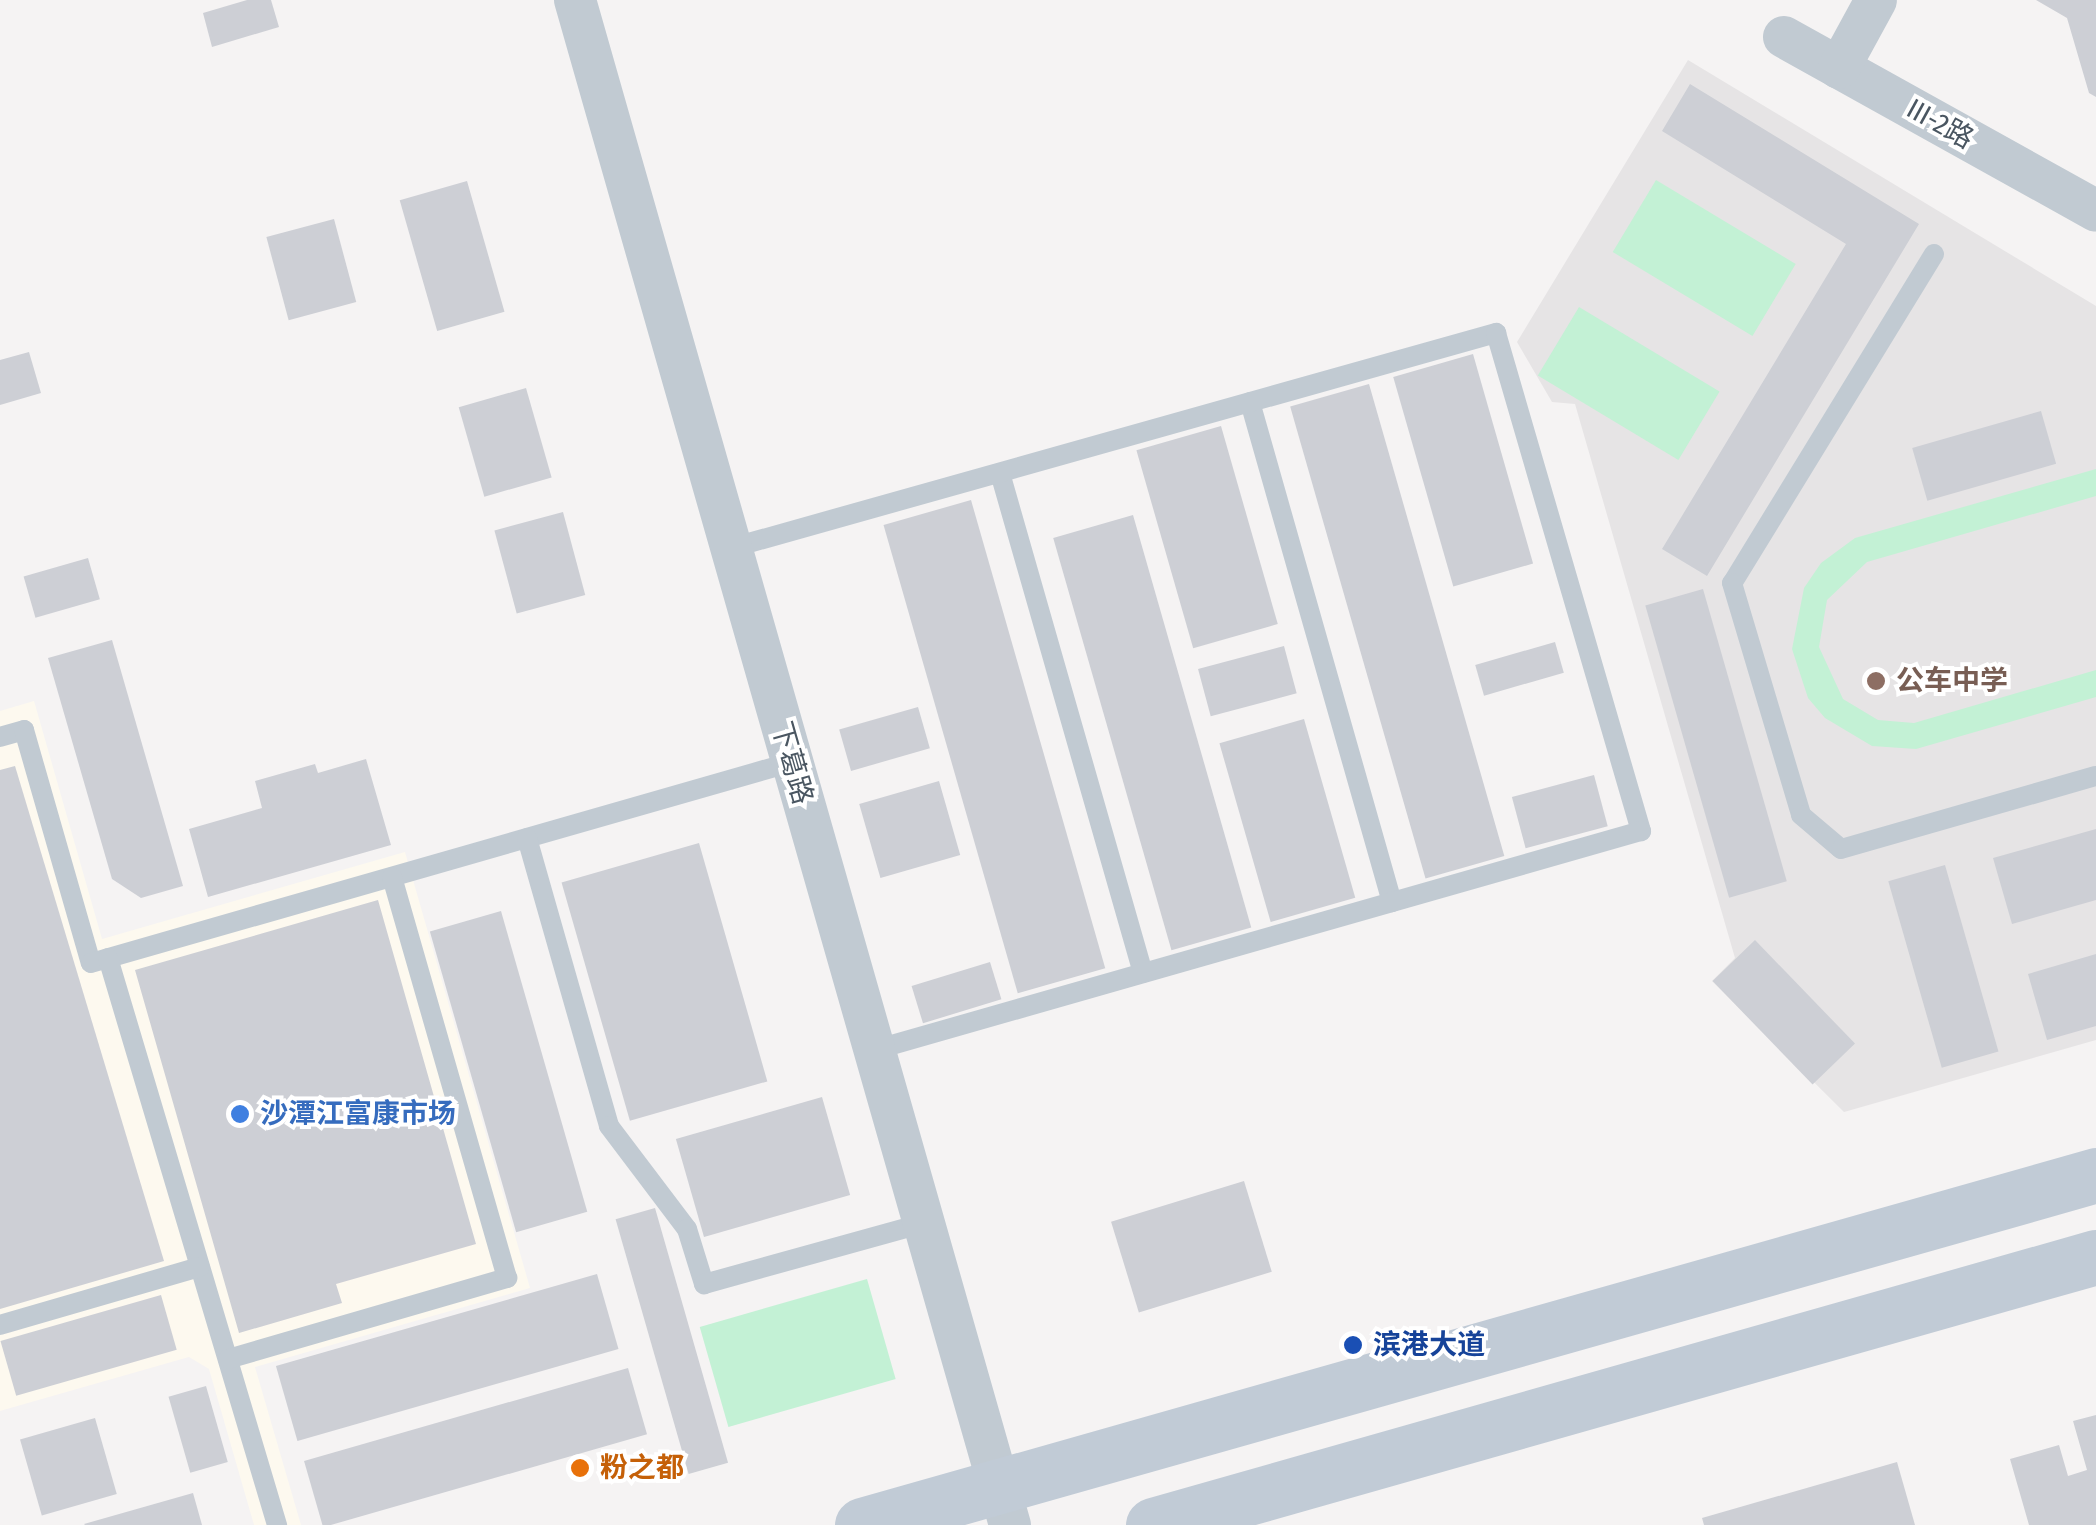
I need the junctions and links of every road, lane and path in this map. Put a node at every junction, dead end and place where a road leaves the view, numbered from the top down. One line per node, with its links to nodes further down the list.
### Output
1 (576, 0): 9 (street, 下葛路)
2 (1876, 0): 4 (street)
3 (1784, 37): 4 (street, III-2路)
4 (1838, 68): 5 (street, III-2路)
5 (2096, 211)
6 (1934, 254): 12 (lane)
7 (1250, 402): 8 (lane); 15 (lane); 15 (lane)
8 (1000, 473): 9 (lane); 17 (lane)
9 (732, 548): 11 (street, 下葛路)
10 (0, 737): 16 (lane)
11 (792, 762): 13 (lane); 18 (street, 下葛路)
12 (2096, 776)
13 (527, 838): 14 (lane); 20 (lane)
14 (392, 876): 16 (lane); 24 (lane)
15 (1392, 902): 17 (lane)
16 (108, 958): 22 (lane)
17 (1143, 973): 18 (lane)
18 (874, 1050): 20 (street, 下葛路)
19 (2096, 1175): 25 (main road)
20 (924, 1224): 25 (street, 下葛路)
21 (2096, 1257): 28 (main road)
22 (200, 1268): 23 (lane); 24 (lane)
23 (0, 1325)
24 (228, 1359): 26 (lane)
25 (1004, 1506): 27 (main road)
26 (277, 1525)
27 (862, 1525)
28 (1152, 1525)

